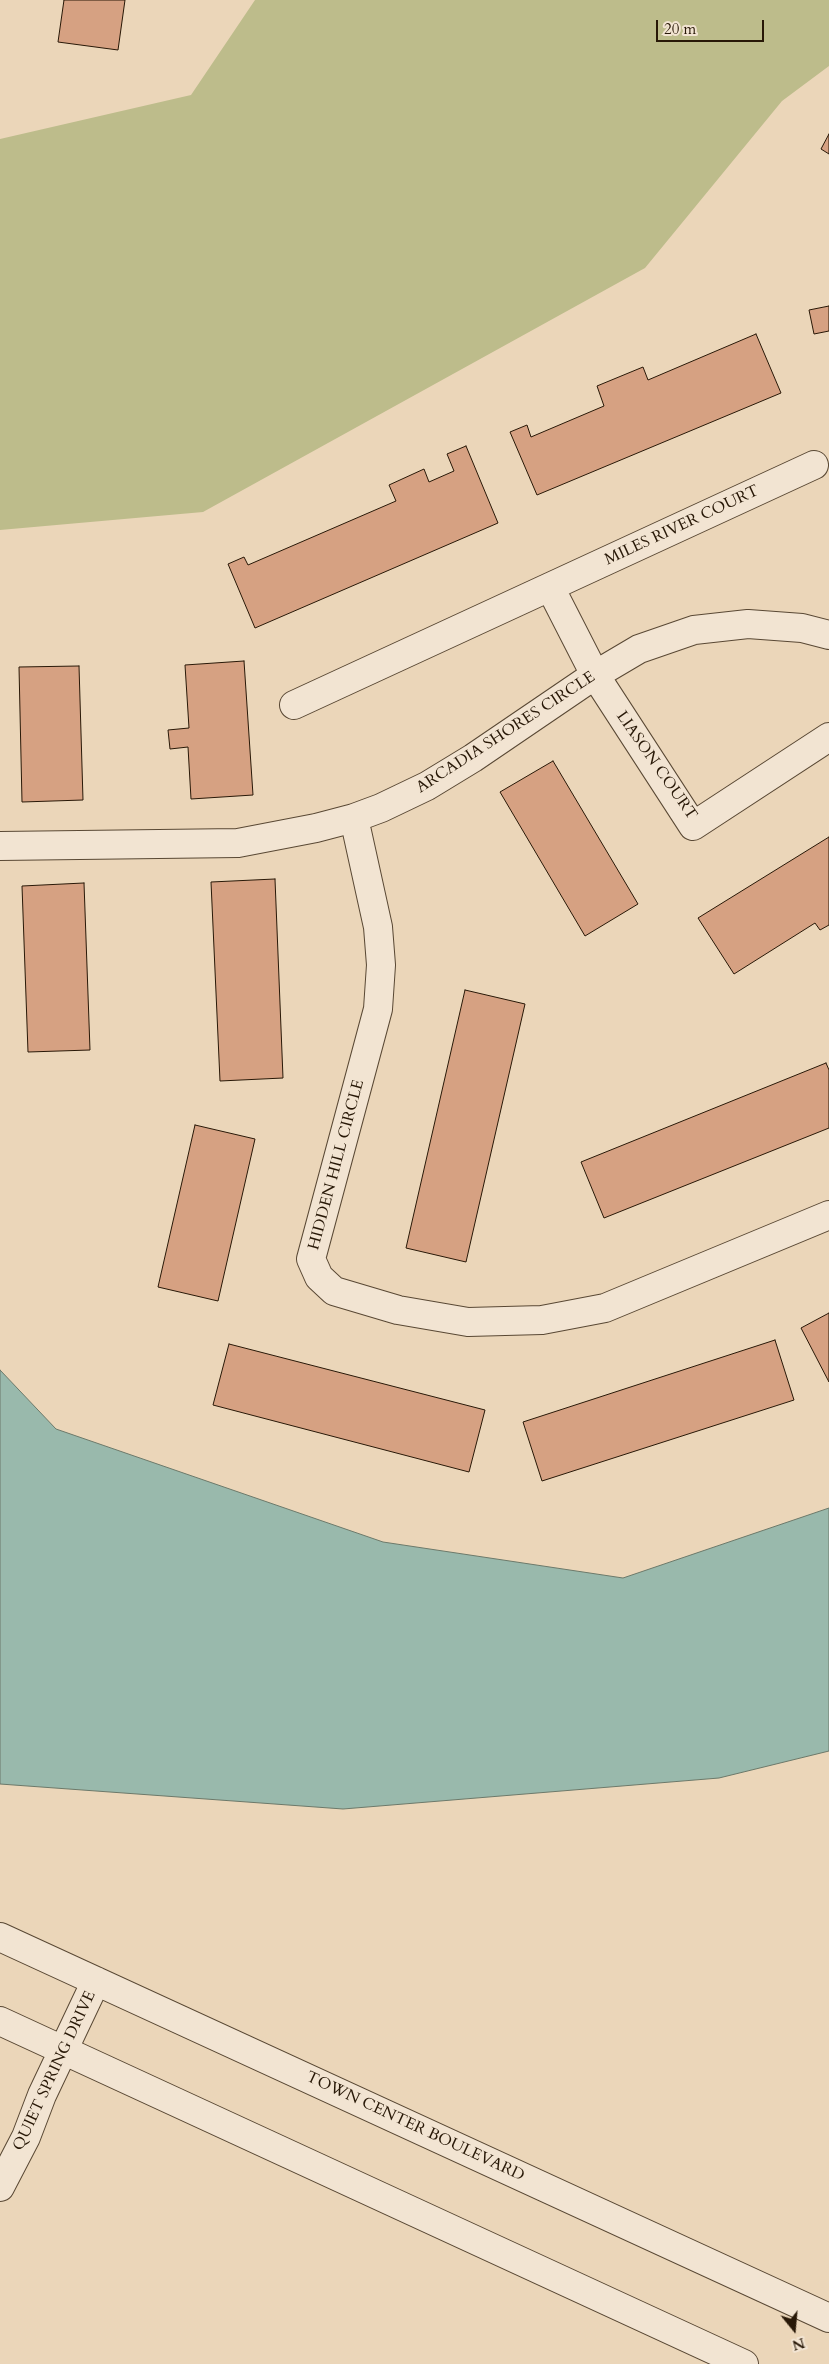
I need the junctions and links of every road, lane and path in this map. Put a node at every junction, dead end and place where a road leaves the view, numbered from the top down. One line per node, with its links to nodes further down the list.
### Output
1 (814, 465): 2 (street, MILES RIVER COURT)
2 (550, 587): 4 (street); 5 (street, MILES RIVER COURT)
3 (829, 634): 4 (street, ARCADIA SHORES CIRCLE)
4 (595, 676): 6 (street, LIASON COURT); 7 (street, ARCADIA SHORES CIRCLE)
5 (294, 705)
6 (829, 737)
7 (354, 818): 8 (street, ARCADIA SHORES CIRCLE); 9 (street, HIDDEN HILL CIRCLE)
8 (0, 846)
9 (829, 1215)
10 (0, 1937): 11 (street, TOWN CENTER BOULEVARD)
11 (96, 1981): 13 (street, QUIET SPRING DRIVE); 15 (street, TOWN CENTER BOULEVARD)
12 (0, 2021): 13 (street)
13 (63, 2050): 14 (street, QUIET SPRING DRIVE); 16 (street)
14 (0, 2187)
15 (829, 2318)
16 (744, 2364)

